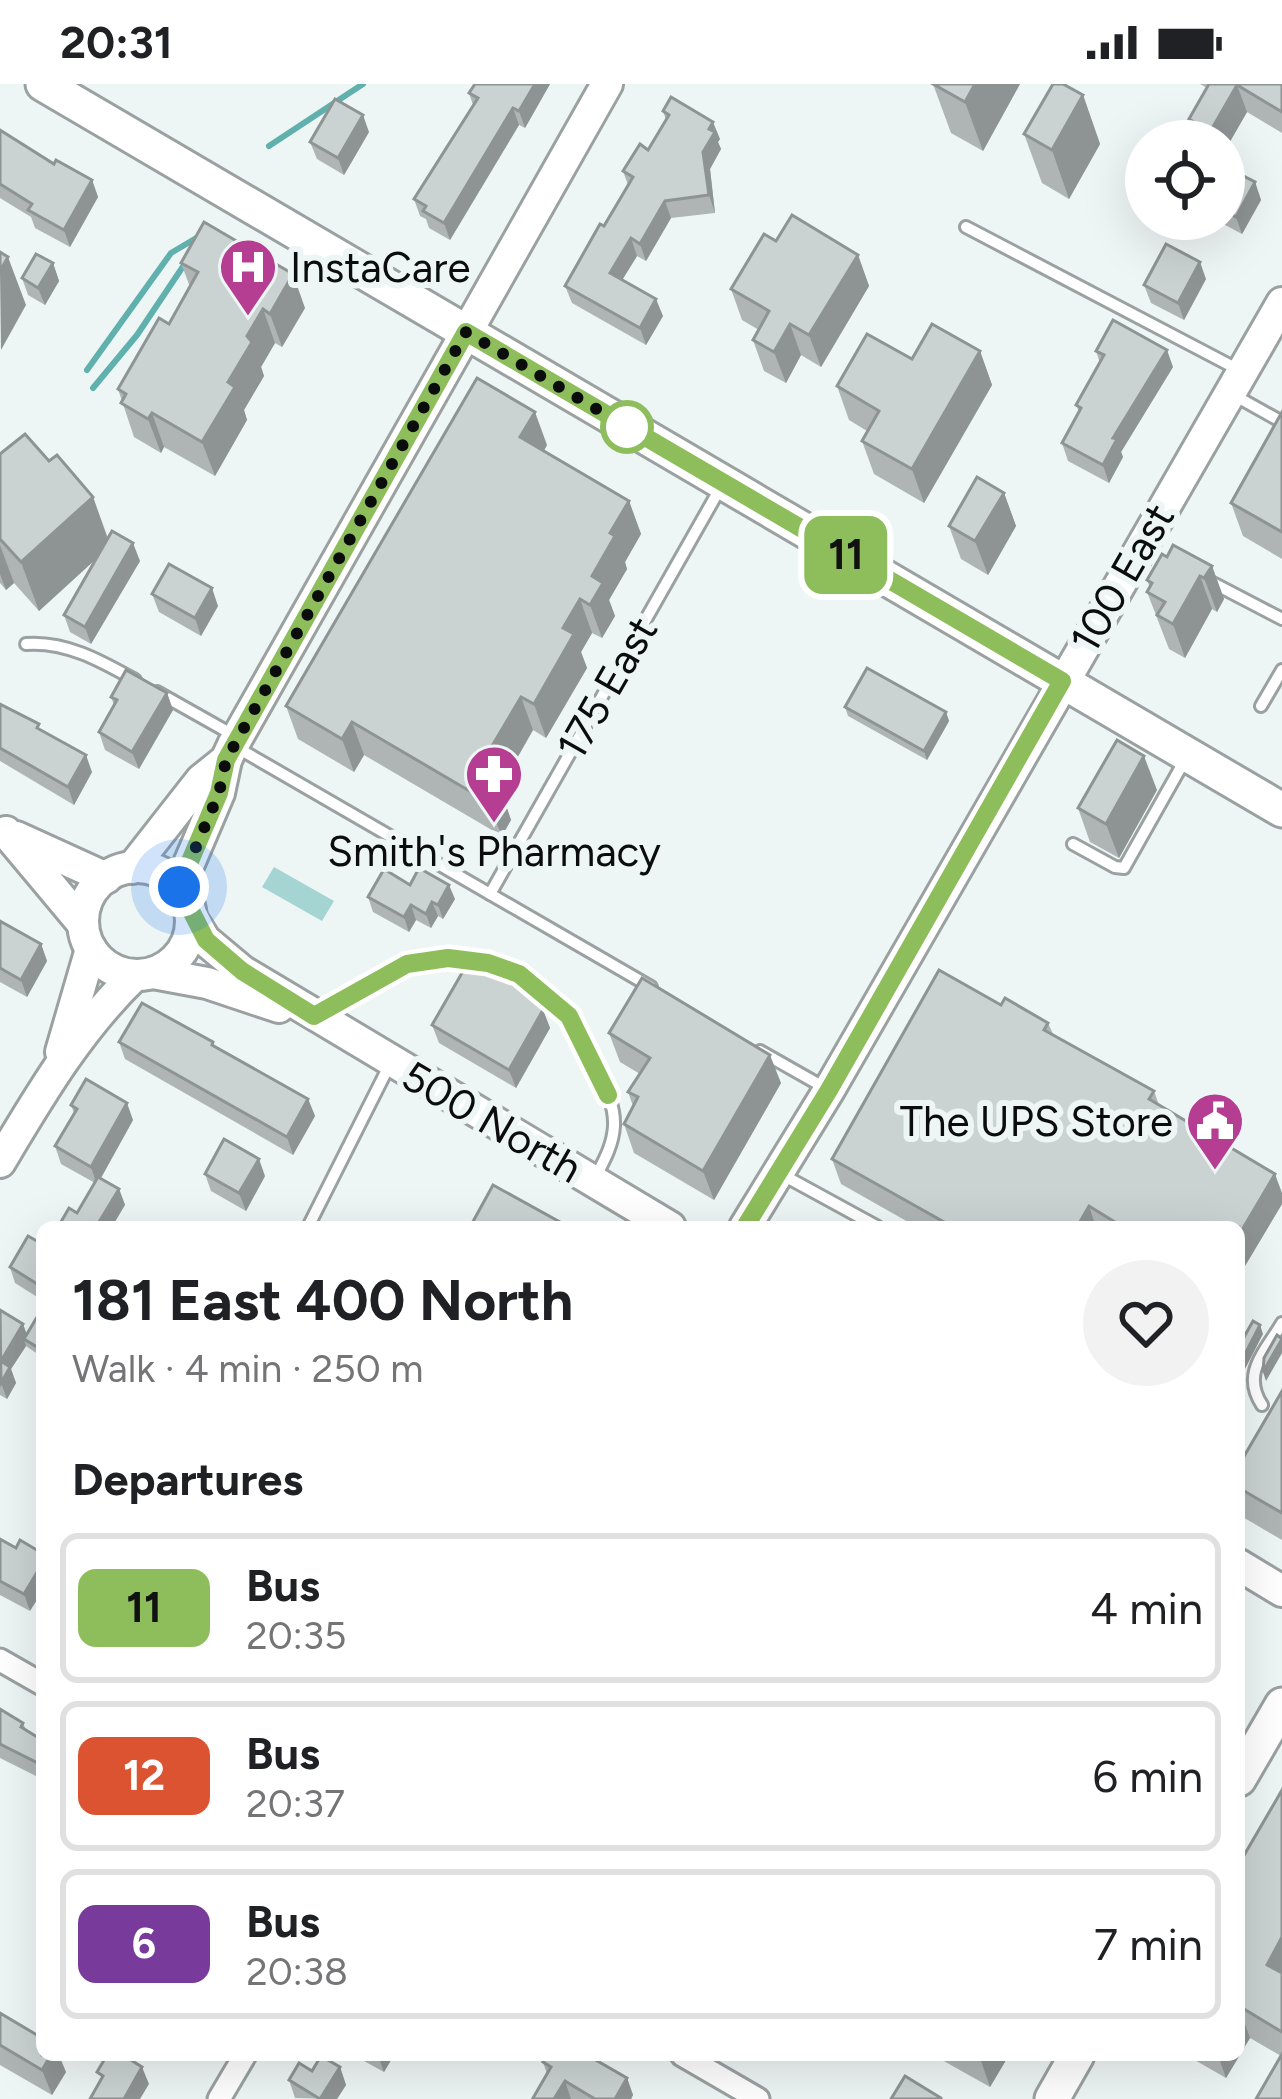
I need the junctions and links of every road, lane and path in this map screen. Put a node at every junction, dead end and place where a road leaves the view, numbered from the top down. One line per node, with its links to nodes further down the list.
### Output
1 (43, 84): 5 (main road)
2 (607, 84): 5 (street)
3 (966, 227): 6 (lane)
4 (1282, 303): 6 (street, 100 East)
5 (466, 332): 8 (main road); 15 (street)
6 (1235, 382): 7 (lane); 13 (street, 100 East)
7 (1282, 422)
8 (723, 483): 13 (main road); 22 (lane, 175 East)
9 (1201, 577): 10 (lane)
10 (1282, 620)
11 (26, 644): 15 (lane)
12 (1282, 670): 14 (lane)
13 (1062, 681): 16 (main road); 31 (street, 100 East)
14 (1261, 706)
15 (232, 747): 20 (street); 21 (street); 22 (lane)
16 (1187, 755): 17 (main road); 19 (lane)
17 (1282, 810)
18 (3, 831): 20 (street); 24 (street)
19 (1073, 844)
20 (119, 873): 21 (street); 24 (street)
21 (179, 887): 23 (street)
22 (490, 894): 26 (lane)
23 (191, 918): 25 (street); 27 (street, 500 North)
24 (87, 936): 25 (street); 30 (street)
25 (144, 974): 27 (street, 500 North); 30 (street)
26 (673, 1000)
27 (314, 1016): 29 (street, 500 North); 34 (lane)
28 (754, 1047): 31 (lane)
29 (390, 1063): 34 (street, 500 North); 35 (lane)
30 (57, 1067): 32 (street)
31 (829, 1090): 33 (street, 100 East)
32 (0, 1162)
33 (778, 1173): 37 (street, 100 East); 38 (lane)
34 (594, 1181): 36 (street, 500 North)
35 (311, 1221)
36 (660, 1221)
37 (749, 1221)
38 (867, 1221)
39 (1282, 1323): 40 (lane)
40 (1262, 1405)
41 (1245, 1569): 42 (street)
42 (1282, 1591)
43 (0, 1660): 44 (street)
44 (36, 1681)
45 (1282, 1705): 46 (main road)
46 (1245, 1769)
47 (241, 2061): 50 (street)
48 (692, 2061): 51 (street)
49 (1074, 2061): 52 (main road)
50 (219, 2099)
51 (758, 2099)
52 (1052, 2099)

